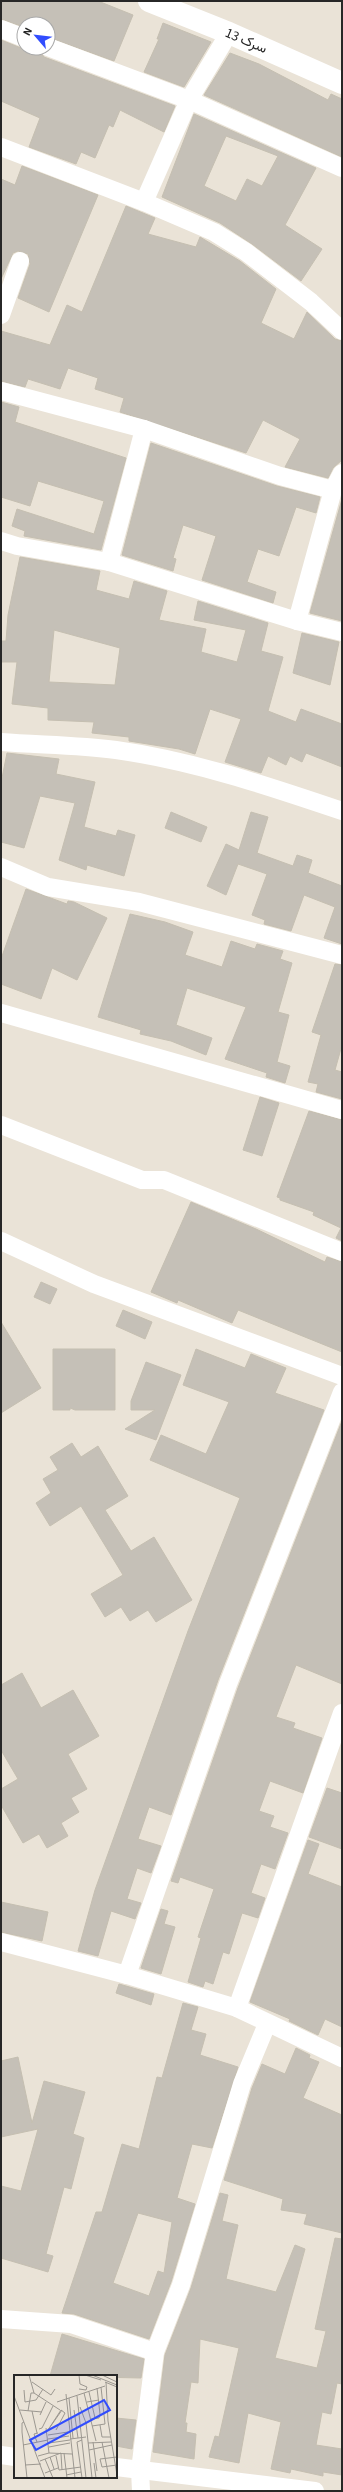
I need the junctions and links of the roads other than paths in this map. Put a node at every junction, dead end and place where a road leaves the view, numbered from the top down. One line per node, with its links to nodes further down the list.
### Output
1 (149, 1): 3 (street, سرک 13)
2 (1, 29): 4 (street)
3 (229, 33): 6 (street, سرک 13); 7 (street)
4 (16, 35)
5 (56, 50): 7 (street)
6 (342, 83)
7 (189, 100): 9 (street); 10 (street)
8 (1, 147): 10 (street)
9 (342, 168)
10 (144, 202): 13 (street)
11 (20, 261): 12 (street)
12 (1, 315)
13 (342, 331)
14 (1, 391): 15 (street)
15 (144, 429): 17 (street); 19 (street)
16 (342, 473): 17 (street)
17 (333, 490): 20 (street)
18 (1, 541): 19 (street)
19 (109, 562): 20 (street)
20 (297, 622): 21 (street)
21 (342, 632)
22 (1, 742): 23 (street)
23 (342, 811)
24 (1, 867): 25 (street)
25 (342, 955)
26 (1, 1013): 27 (street)
27 (342, 1110)
28 (1, 1125): 30 (street)
29 (1, 1241): 31 (street)
30 (342, 1252)
31 (342, 1376)
32 (342, 1392): 35 (street)
33 (342, 1713): 36 (street)
34 (1, 1942): 35 (street)
35 (127, 1975): 36 (street)
36 (237, 2008): 37 (street)
37 (267, 2024): 38 (street); 40 (street)
38 (342, 2058)
39 (1, 2319): 40 (street)
40 (155, 2352): 44 (street)
41 (1, 2456): 42 (street)
42 (14, 2457)
43 (117, 2467): 44 (street)
44 (140, 2470): 45 (street); 46 (street)
45 (141, 2491)
46 (315, 2491)

